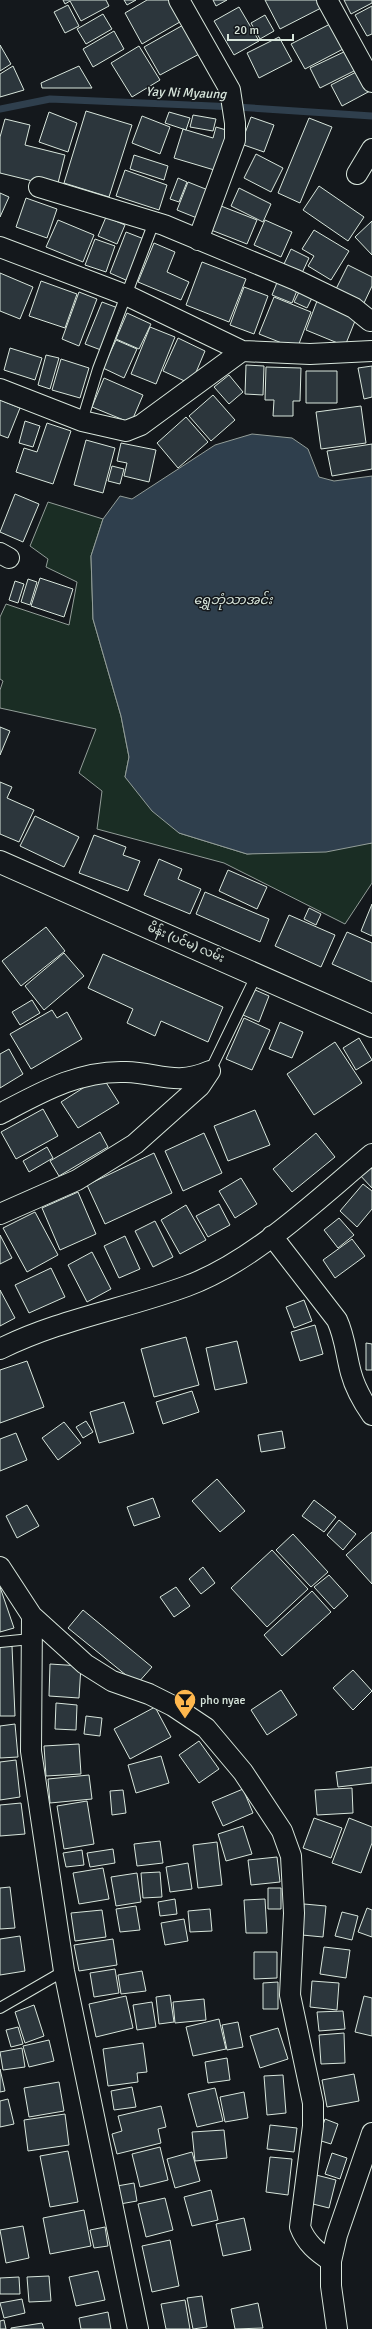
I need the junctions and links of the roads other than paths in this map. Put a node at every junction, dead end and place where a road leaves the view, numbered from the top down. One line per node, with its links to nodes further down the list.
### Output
1 (178, 0): 8 (street)
2 (327, 0): 3 (street)
3 (372, 82)
4 (372, 149): 5 (street)
5 (357, 174)
6 (39, 187): 7 (street)
7 (154, 222): 8 (street); 10 (lane)
8 (198, 240): 11 (street)
9 (0, 247): 10 (street)
10 (126, 296): 12 (street); 15 (lane)
11 (371, 323)
12 (242, 351): 13 (street); 15 (street)
13 (372, 351)
14 (0, 389): 15 (street)
15 (82, 421)
16 (0, 862): 17 (main road, မိန်း (ပင်မ) လမ်း)
17 (257, 974): 18 (main road, မိန်း (ပင်မ) လမ်း); 19 (lane)
18 (372, 1026)
19 (210, 1071): 20 (street); 22 (street)
20 (0, 1114)
21 (372, 1154): 23 (street)
22 (0, 1214)
23 (272, 1236): 24 (street); 25 (street)
24 (0, 1349)
25 (372, 1415)
26 (0, 1567): 27 (street)
27 (32, 1616): 28 (street); 33 (street)
28 (31, 1639): 29 (lane); 30 (street)
29 (0, 1642)
30 (64, 1971): 31 (lane); 34 (street)
31 (0, 2008)
32 (372, 2133): 33 (street)
33 (331, 2261): 35 (street)
34 (138, 2329)
35 (337, 2329)

